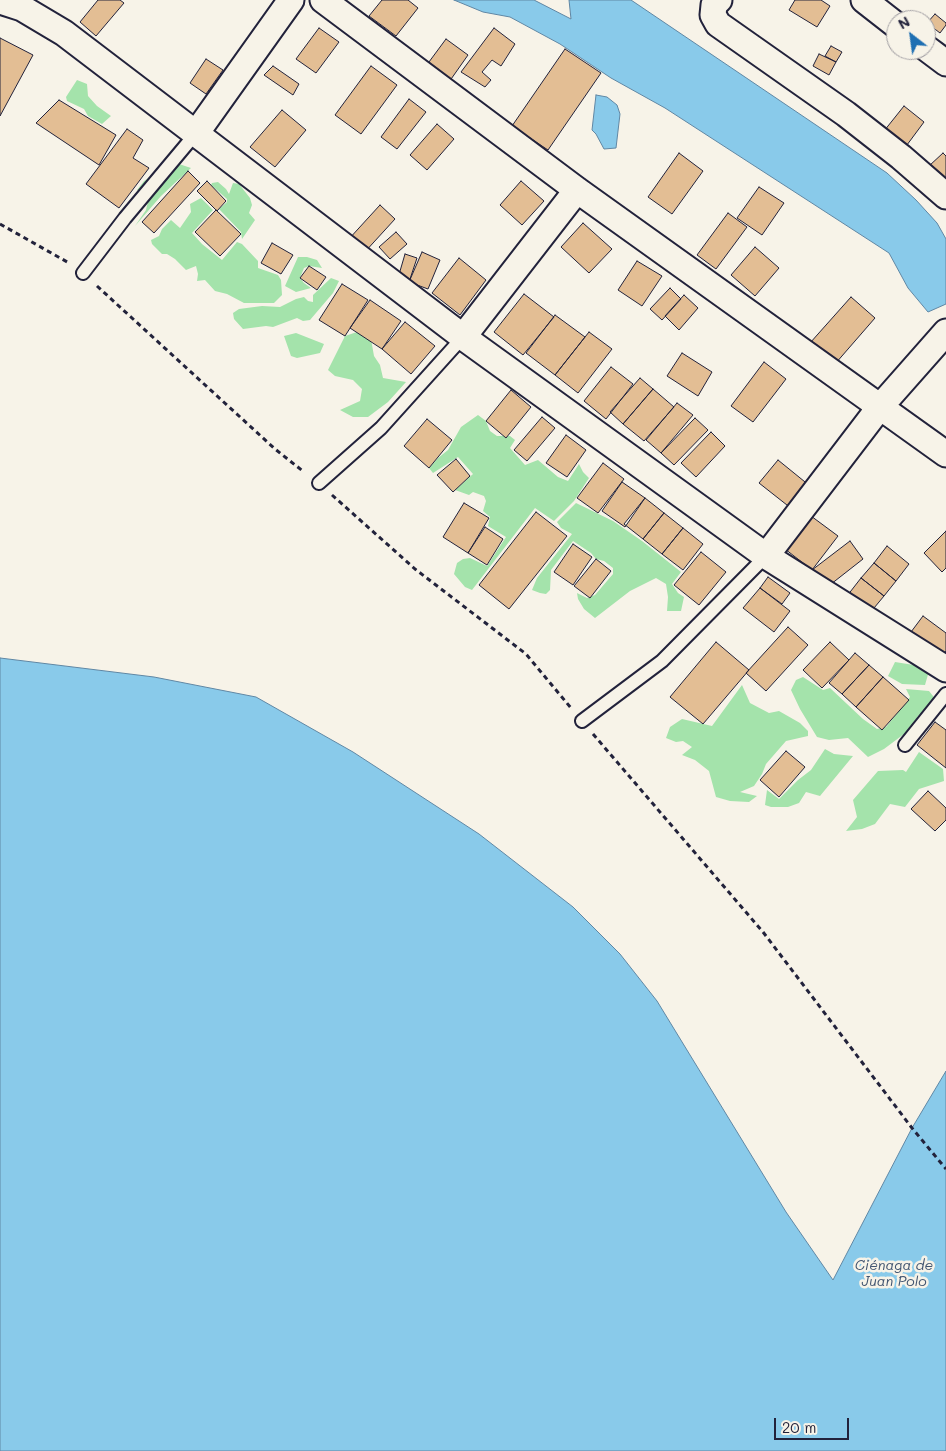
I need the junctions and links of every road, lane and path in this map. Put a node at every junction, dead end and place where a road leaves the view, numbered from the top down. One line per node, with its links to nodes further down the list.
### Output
1 (291, 0): 7 (street)
2 (323, 0): 8 (street)
3 (719, 0): 9 (street)
4 (864, 0): 6 (street)
5 (0, 1): 7 (street)
6 (886, 17)
7 (197, 132): 11 (lane); 13 (street)
8 (577, 190): 13 (street); 14 (street)
9 (946, 196)
10 (0, 224): 11 (path)
11 (83, 273): 16 (path)
12 (946, 332): 14 (street)
13 (463, 337): 16 (lane); 17 (street)
14 (880, 408): 15 (street); 17 (street)
15 (946, 454)
16 (319, 483): 20 (path)
17 (766, 556): 18 (street); 20 (lane)
18 (946, 669)
19 (946, 694): 21 (lane)
20 (582, 721): 22 (path)
21 (905, 745)
22 (946, 1169)

